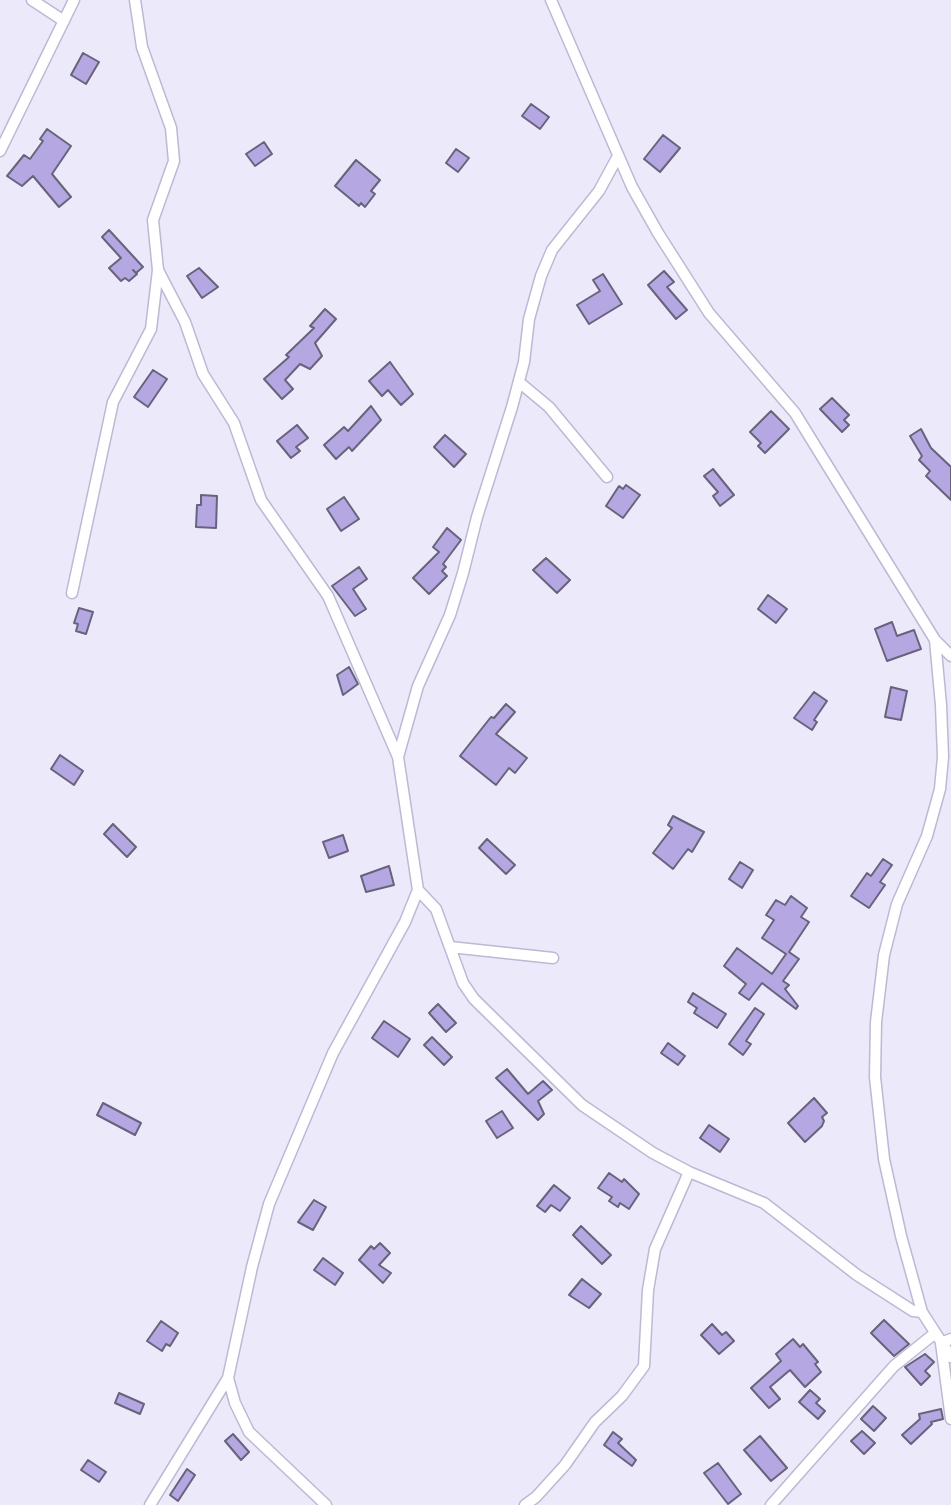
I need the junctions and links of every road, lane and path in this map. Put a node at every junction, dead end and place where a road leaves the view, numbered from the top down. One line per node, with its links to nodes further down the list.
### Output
1 (32, 0): 5 (street)
2 (74, 0): 5 (street)
3 (135, 0): 8 (street)
4 (551, 0): 7 (street)
5 (64, 21): 6 (street)
6 (0, 151)
7 (618, 156): 9 (street); 12 (street)
8 (158, 270): 11 (street); 15 (street)
9 (519, 382): 10 (street); 15 (street)
10 (607, 477)
11 (72, 593)
12 (935, 640): 13 (street); 16 (street)
13 (951, 656)
14 (951, 744): 16 (street)
15 (398, 757): 17 (street)
16 (943, 757): 21 (street)
17 (418, 890): 18 (street); 24 (street)
18 (450, 947): 19 (street); 20 (street)
19 (553, 958)
20 (689, 1172): 21 (street); 28 (street)
21 (922, 1312): 22 (street)
22 (942, 1338): 23 (street); 25 (street); 29 (street)
23 (951, 1357)
24 (228, 1378): 26 (street); 27 (street)
25 (951, 1419)
26 (150, 1505)
27 (326, 1505)
28 (524, 1505)
29 (771, 1505)

